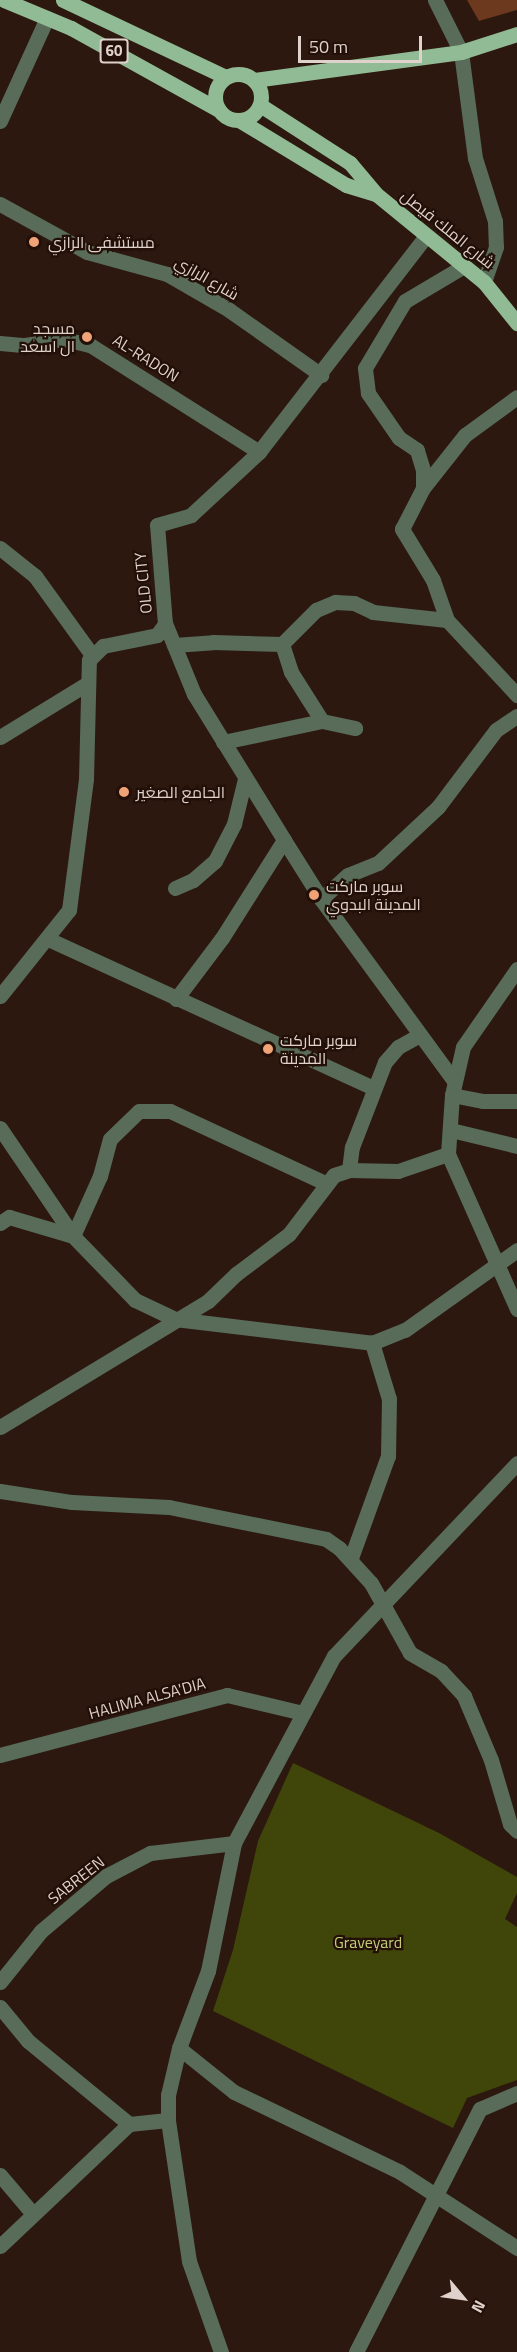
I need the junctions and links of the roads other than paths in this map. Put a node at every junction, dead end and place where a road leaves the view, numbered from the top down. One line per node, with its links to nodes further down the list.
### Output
1 (4, 0): 4 (main road, 60)
2 (63, 0): 7 (main road, 60)
3 (435, 0): 6 (street)
4 (46, 18): 10 (main road, 60); 12 (street)
5 (517, 34): 6 (main road)
6 (462, 52): 8 (main road); 17 (street)
7 (226, 77): 8 (main road); 10 (main road)
8 (254, 80): 9 (main road)
9 (260, 105): 11 (main road); 13 (main road)
10 (219, 111): 11 (main road)
11 (239, 120): 13 (main road)
12 (0, 121)
13 (376, 194): 15 (main road, شارع الملك فيصل)
14 (0, 204): 20 (street, شارع الرازي)
15 (426, 236): 16 (main road, شارع الملك فيصل); 20 (street, OLD CITY)
16 (464, 266): 17 (main road, شارع الملك فيصل); 23 (street)
17 (484, 282): 18 (main road, شارع الملك فيصل)
18 (517, 323)
19 (0, 343): 22 (street, AL-RADON)
20 (321, 375): 22 (street, OLD CITY)
21 (517, 397): 23 (street)
22 (259, 452): 26 (street, OLD CITY)
23 (423, 488): 25 (street)
24 (0, 548): 29 (street)
25 (447, 620): 27 (street); 31 (street)
26 (165, 623): 28 (street); 29 (street, OLD CITY)
27 (282, 644): 28 (street); 33 (street)
28 (174, 645): 36 (street)
29 (92, 655): 30 (street)
30 (88, 683): 35 (street); 41 (street)
31 (517, 695)
32 (517, 716): 40 (street)
33 (322, 720): 34 (street); 36 (street)
34 (355, 728)
35 (0, 737)
36 (223, 742): 37 (street)
37 (245, 780): 38 (street); 39 (street)
38 (284, 840): 40 (street); 44 (street)
39 (175, 888)
40 (321, 899): 45 (street)
41 (48, 939): 43 (street); 44 (street)
42 (517, 969): 47 (street)
43 (0, 996)
44 (177, 999): 46 (street)
45 (420, 1035): 46 (street); 47 (street)
46 (374, 1088): 53 (street)
47 (453, 1088): 48 (street); 50 (street)
48 (517, 1101)
49 (0, 1128): 56 (street)
50 (451, 1130): 51 (street); 52 (street)
51 (517, 1146)
52 (448, 1154): 53 (street); 58 (street)
53 (349, 1170): 54 (street)
54 (325, 1183): 56 (street); 60 (street)
55 (0, 1223): 56 (street)
56 (73, 1236): 60 (street)
57 (517, 1250): 58 (street)
58 (495, 1263): 59 (street); 61 (street)
59 (517, 1309)
60 (175, 1319): 61 (street); 62 (street)
61 (372, 1343): 65 (street)
62 (0, 1427)
63 (517, 1463): 66 (street)
64 (0, 1491): 65 (street)
65 (351, 1558): 66 (street)
66 (383, 1606): 67 (street); 69 (street)
67 (303, 1713): 68 (street, HALIMA ALSA'DIA); 70 (street)
68 (0, 1755)
69 (517, 1831)
70 (234, 1843): 71 (street, SABREEN); 73 (street)
71 (0, 1982)
72 (0, 2007): 76 (street)
73 (179, 2049): 75 (street); 78 (street)
74 (517, 2093): 78 (street)
75 (168, 2120): 76 (street); 82 (street)
76 (129, 2124): 79 (street)
77 (0, 2175): 79 (street)
78 (436, 2195): 81 (street); 83 (street)
79 (33, 2214): 80 (street)
80 (0, 2246)
81 (517, 2248)
82 (221, 2352)
83 (356, 2352)

